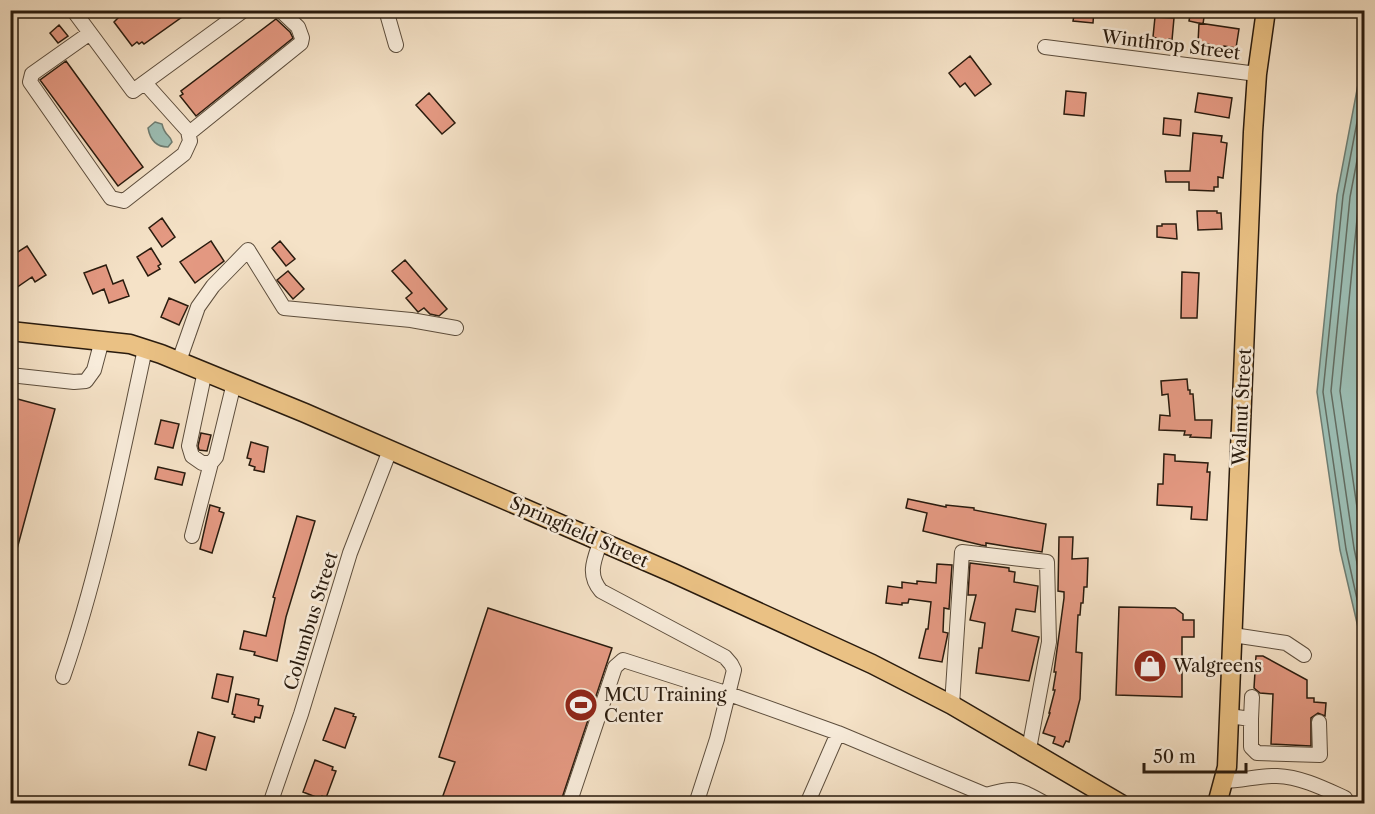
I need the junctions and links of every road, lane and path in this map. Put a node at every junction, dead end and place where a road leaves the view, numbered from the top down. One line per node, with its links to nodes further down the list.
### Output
1 (73, 10): 6 (street)
2 (244, 10): 10 (street)
3 (280, 10): 11 (street)
4 (386, 10): 7 (street)
5 (1266, 10): 9 (main road, Walnut Street)
6 (90, 33): 10 (street); 11 (street)
7 (396, 45)
8 (1045, 47): 9 (street, Winthrop Street)
9 (1257, 74): 24 (main road, Walnut Street)
10 (139, 87): 11 (street)
11 (188, 131)
12 (456, 328): 16 (street)
13 (10, 332): 14 (main road, Springfield Street)
14 (102, 340): 15 (main road, Springfield Street); 18 (street)
15 (145, 349): 16 (main road, Springfield Street); 26 (street)
16 (179, 361): 17 (main road, Springfield Street)
17 (204, 371): 19 (main road, Springfield Street); 21 (street)
18 (10, 375)
19 (234, 384): 20 (main road, Springfield Street); 21 (street)
20 (390, 450): 23 (main road, Springfield Street); 37 (street, Columbus Street)
21 (211, 464): 22 (street)
22 (192, 536)
23 (600, 543): 27 (street); 29 (main road, Springfield Street)
24 (1233, 635): 25 (street); 30 (main road, Walnut Street)
25 (1304, 655)
26 (63, 677)
27 (729, 694): 33 (street); 38 (street); 39 (street)
28 (1252, 698): 31 (street)
29 (952, 705): 34 (main road, Springfield Street); 34 (street)
30 (1229, 716): 31 (street); 35 (main road, Walnut Street)
31 (1251, 718): 32 (street)
32 (1319, 722)
33 (838, 733): 36 (street); 40 (street)
34 (1029, 749): 42 (main road, Springfield Street)
35 (1224, 781): 43 (main road, Walnut Street); 44 (main road); 45 (street)
36 (984, 799): 41 (street)
37 (270, 804)
38 (569, 804)
39 (696, 804)
40 (807, 804)
41 (1046, 804)
42 (1121, 804)
43 (1217, 804)
44 (1230, 804)
45 (1348, 804)

